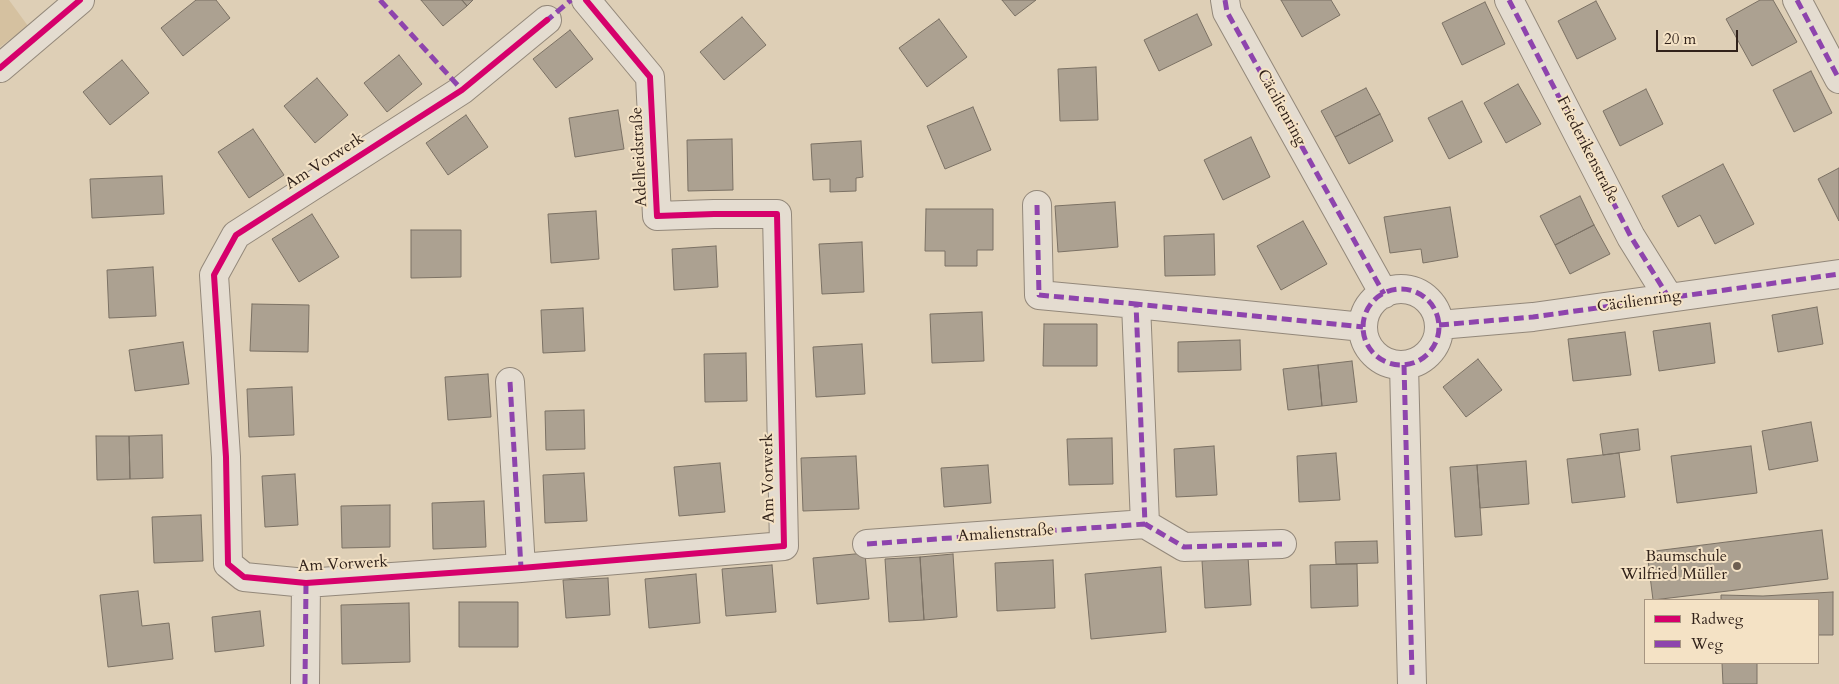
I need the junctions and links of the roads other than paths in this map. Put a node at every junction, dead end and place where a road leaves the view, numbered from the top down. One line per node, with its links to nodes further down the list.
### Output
1 (80, 0): 7 (street)
2 (586, 0): 10 (street, Adelheidstraße)
3 (1225, 0): 12 (street, Cäcilienring)
4 (1509, 0): 13 (street, Friederikenstraße)
5 (1797, 0): 8 (street)
6 (547, 20): 23 (street, Am Vorwerk)
7 (0, 68)
8 (1839, 79)
9 (1036, 205): 14 (street)
10 (777, 214): 22 (street, Am Vorwerk)
11 (1839, 274): 13 (street, Cäcilienring)
12 (1384, 294): 15 (street); 16 (street)
13 (1669, 298): 15 (street, Cäcilienring)
14 (1136, 304): 16 (street); 19 (street)
15 (1439, 325): 17 (street)
16 (1363, 327): 17 (street)
17 (1404, 365): 25 (street)
18 (510, 382): 22 (street)
19 (1145, 524): 20 (street, Amalienstraße); 21 (street)
20 (867, 544)
21 (1282, 544)
22 (521, 568): 23 (street, Am Vorwerk)
23 (306, 583): 24 (street, Am Vorwerk)
24 (305, 684)
25 (1412, 684)

